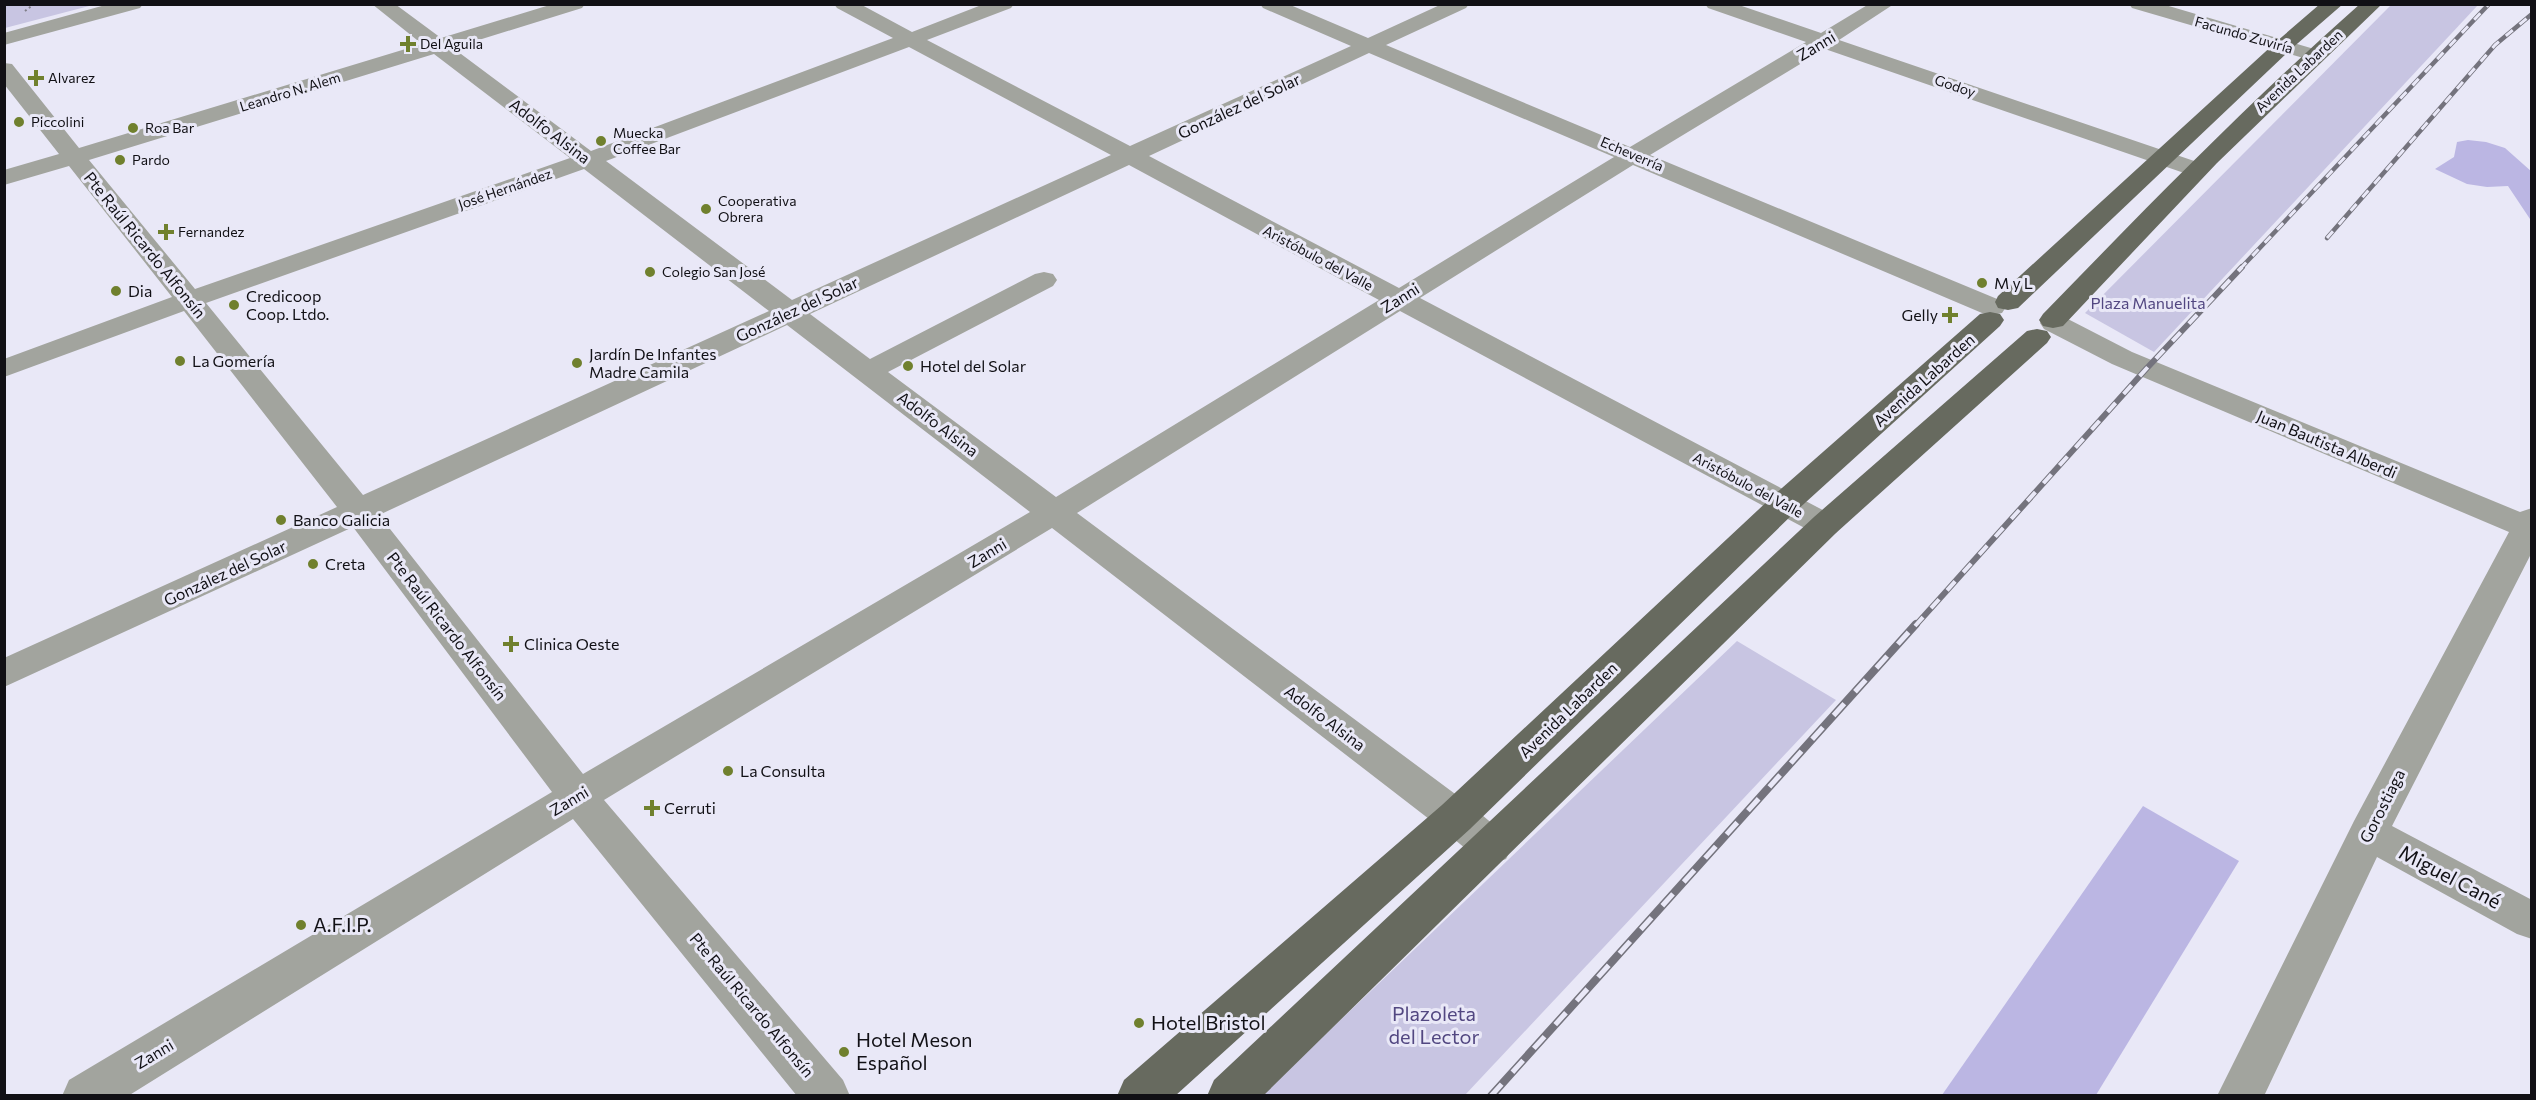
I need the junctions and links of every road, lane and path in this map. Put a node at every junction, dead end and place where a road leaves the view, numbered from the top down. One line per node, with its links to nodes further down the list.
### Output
1 (133, 4): 13 (street)
2 (381, 4): 18 (street, Adolfo Alsina)
3 (575, 4): 18 (street, Leandro N. Alem)
4 (844, 4): 14 (street, Aristóbulo del Valle)
5 (1004, 4): 14 (street, José Hernández)
6 (1270, 4): 16 (street, Echeverría)
7 (1459, 4): 16 (street, González del Solar)
8 (1715, 4): 15 (street, Godoy)
9 (1884, 4): 15 (street, Zanni)
10 (2139, 4): 17 (street, Facundo Zuviría)
11 (2333, 4): 17 (main road, Avenida Labarden)
12 (2372, 4): 19 (main road, Avenida Labarden)
13 (4, 39)
14 (908, 39): 22 (street, Aristóbulo del Valle); 24 (street, José Hernández)
15 (1823, 41): 21 (street, Zanni); 25 (street, Godoy)
16 (1370, 46): 21 (street, Echeverría); 22 (street, González del Solar)
17 (2283, 46): 19 (street, Facundo Zuviría); 25 (main road, Avenida Labarden)
18 (438, 47): 23 (street, Leandro N. Alem); 24 (street, Adolfo Alsina)
19 (2314, 55): 26 (main road, Avenida Labarden)
20 (4, 69): 23 (street, Pte Raúl Ricardo Alfonsín)
21 (1633, 155): 30 (street, Zanni); 31 (street, Echeverría)
22 (1129, 156): 30 (street, Aristóbulo del Valle); 32 (street, González del Solar)
23 (75, 157): 27 (street, Leandro N. Alem); 29 (street, Pte Raúl Ricardo Alfonsín)
24 (588, 159): 29 (street, José Hernández); 32 (street, Adolfo Alsina)
25 (2165, 159): 26 (street, Godoy); 31 (main road, Avenida Labarden)
26 (2195, 169): 33 (main road, Avenida Labarden)
27 (4, 178)
28 (1044, 280): 35 (street)
29 (189, 300): 34 (street, José Hernández); 37 (street, Pte Raúl Ricardo Alfonsín)
30 (1397, 300): 36 (street, Aristóbulo del Valle); 38 (street, Zanni)
31 (1997, 310): 33 (main road); 36 (main road, Avenida Labarden)
32 (790, 312): 35 (street, Adolfo Alsina); 37 (street, González del Solar)
33 (2046, 329): 39 (main road, Avenida Labarden); 40 (street, Juan Bautista Alberdi)
34 (4, 369)
35 (868, 371): 38 (street, Adolfo Alsina)
36 (1784, 504): 39 (street, Aristóbulo del Valle); 43 (main road, Avenida Labarden)
37 (358, 512): 41 (street, González del Solar); 42 (street, Pte Raúl Ricardo Alfonsín)
38 (1053, 513): 42 (street, Zanni); 43 (street, Adolfo Alsina)
39 (1826, 525): 45 (main road, Avenida Labarden)
40 (2530, 525): 44 (street, Gorostiaga)
41 (4, 674)
42 (578, 796): 47 (street, Zanni); 48 (street, Pte Raúl Ricardo Alfonsín)
43 (1456, 817): 45 (street, Adolfo Alsina); 49 (main road, Avenida Labarden)
44 (2368, 833): 46 (street, Miguel Cané); 51 (street, Gorostiaga)
45 (1492, 847): 50 (main road, Avenida Labarden)
46 (2532, 921)
47 (86, 1095)
48 (827, 1095)
49 (1140, 1095)
50 (1230, 1095)
51 (2240, 1095)

